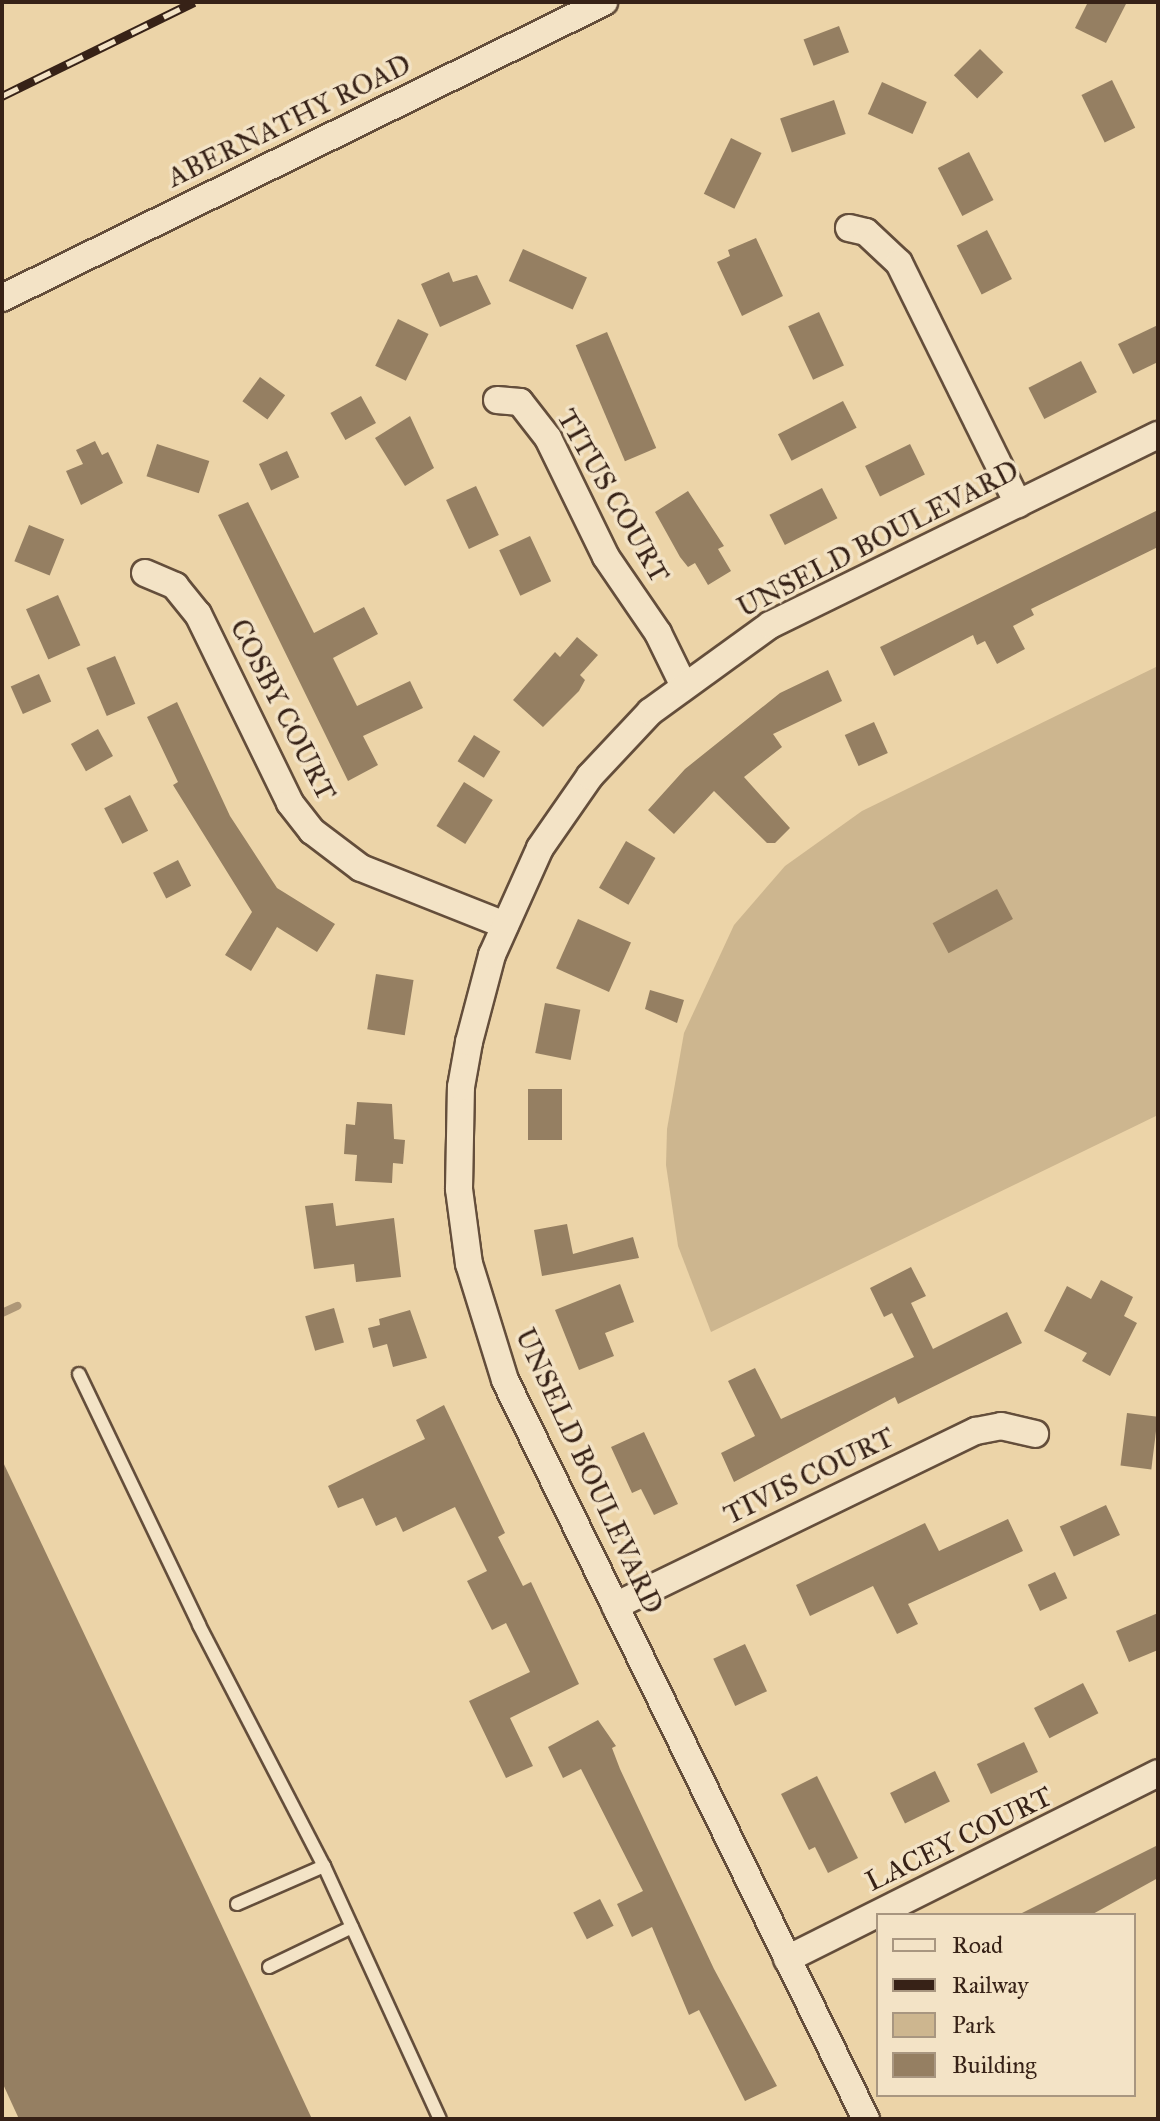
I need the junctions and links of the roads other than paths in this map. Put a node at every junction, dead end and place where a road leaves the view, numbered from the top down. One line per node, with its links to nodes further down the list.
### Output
1 (604, 2): 3 (street, ABERNATHY ROAD)
2 (849, 228): 6 (street)
3 (2, 298)
4 (497, 400): 8 (street, TITUS COURT)
5 (1158, 435): 6 (street, UNSELD BOULEVARD)
6 (1018, 504): 8 (street, UNSELD BOULEVARD)
7 (145, 573): 9 (street, COSBY COURT)
8 (683, 684): 9 (street, UNSELD BOULEVARD)
9 (505, 925): 12 (street, UNSELD BOULEVARD)
10 (79, 1374): 14 (lane)
11 (1035, 1434): 12 (street, TIVIS COURT)
12 (615, 1606): 19 (street, UNSELD BOULEVARD)
13 (1158, 1773): 16 (street, LACEY COURT)
14 (324, 1866): 15 (lane); 18 (lane)
15 (237, 1904)
16 (879, 1913)
17 (876, 1914): 19 (street, LACEY COURT)
18 (352, 1927): 20 (lane); 22 (lane)
19 (787, 1959): 21 (street, UNSELD BOULEVARD)
20 (269, 1967)
21 (858, 2117)
22 (440, 2119)

